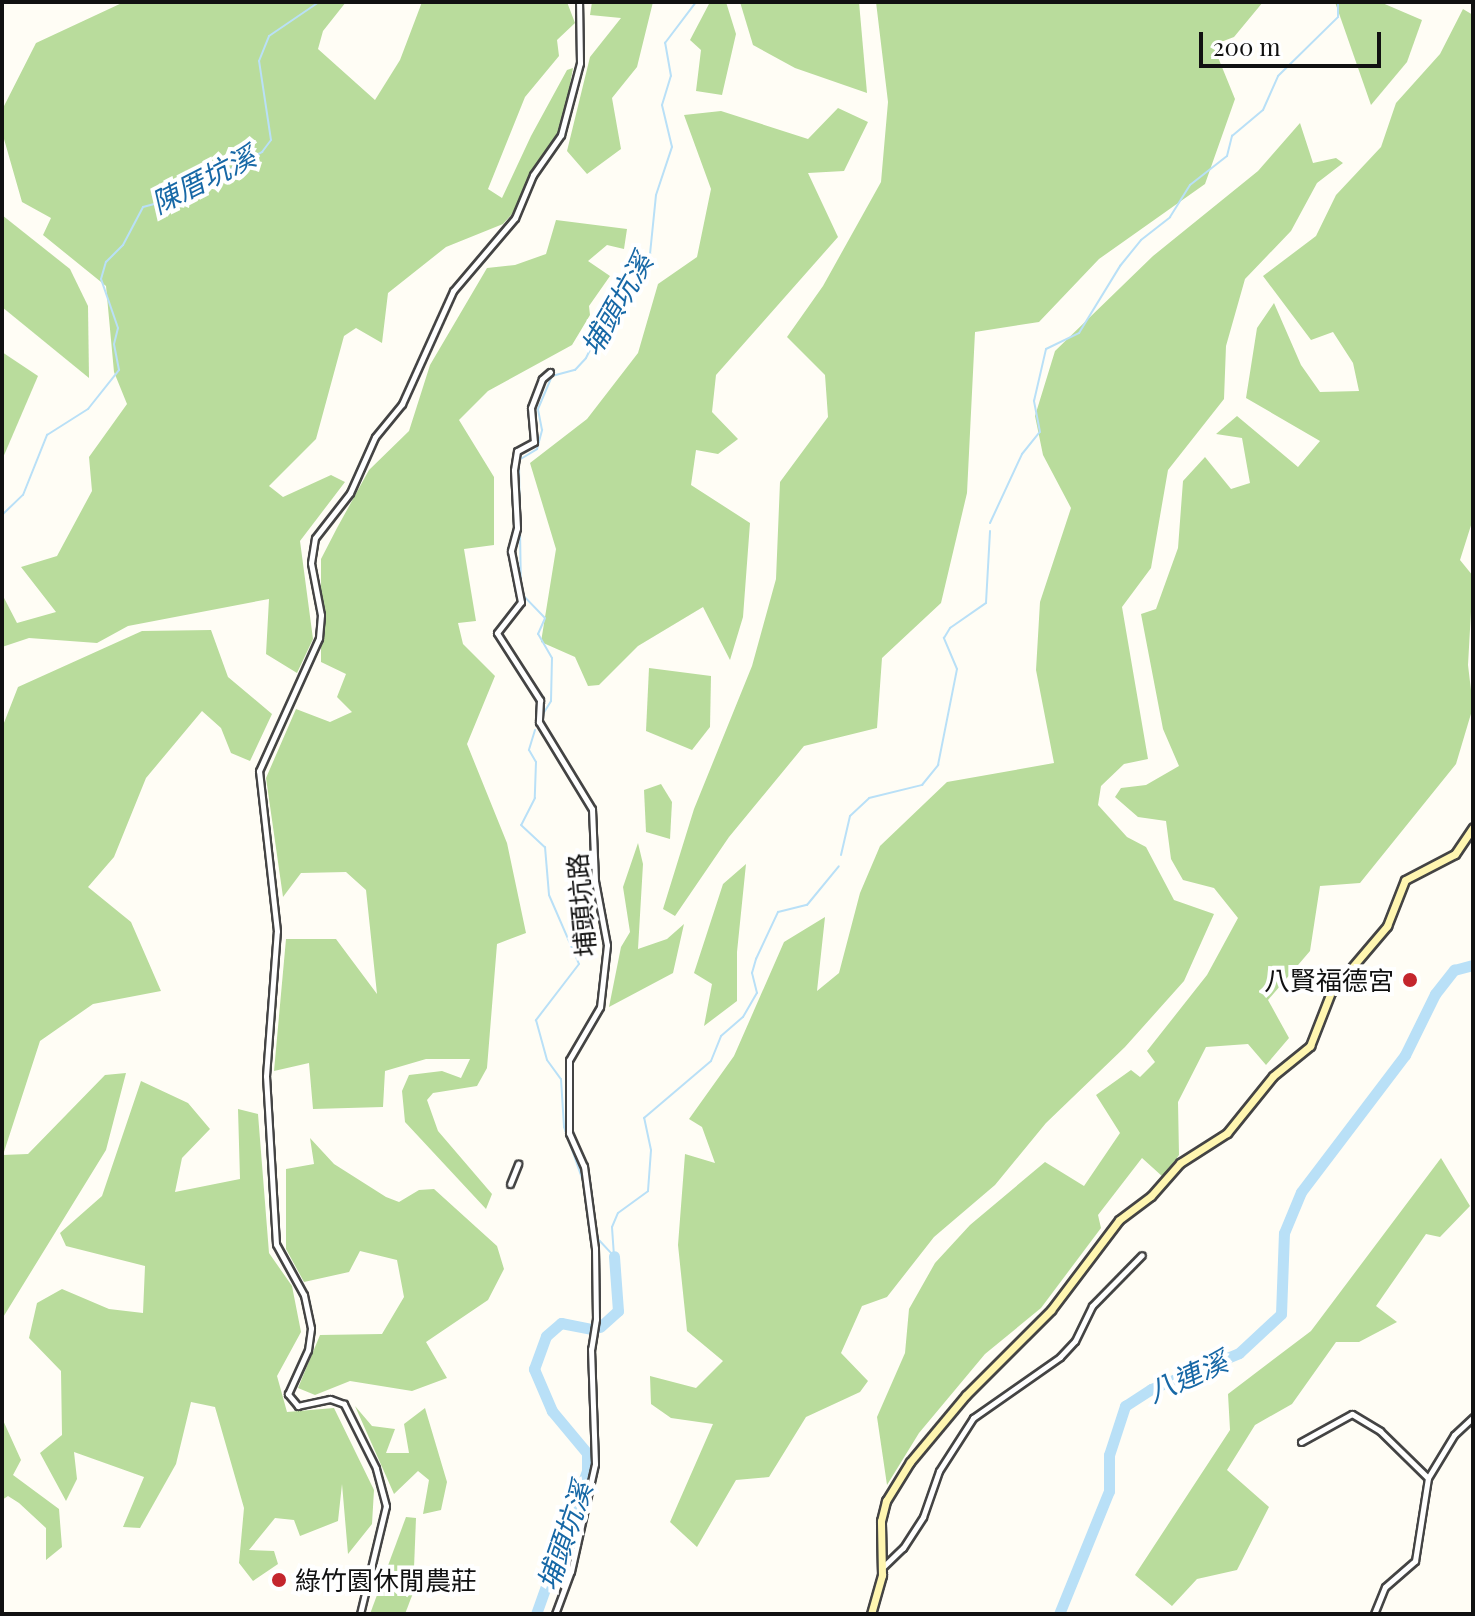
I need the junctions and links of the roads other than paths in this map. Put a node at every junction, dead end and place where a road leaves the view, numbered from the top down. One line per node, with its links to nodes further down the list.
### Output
1 (579, 2): 11 (street)
2 (550, 372): 12 (street, 埔頭坑路)
3 (1473, 827): 10 (street)
4 (518, 1164): 5 (street)
5 (510, 1184)
6 (1142, 1255): 10 (street)
7 (1473, 1417): 9 (street)
8 (1301, 1442): 9 (street)
9 (1428, 1478): 14 (street)
10 (882, 1568): 13 (street)
11 (360, 1614)
12 (555, 1614)
13 (871, 1614)
14 (1374, 1614)

